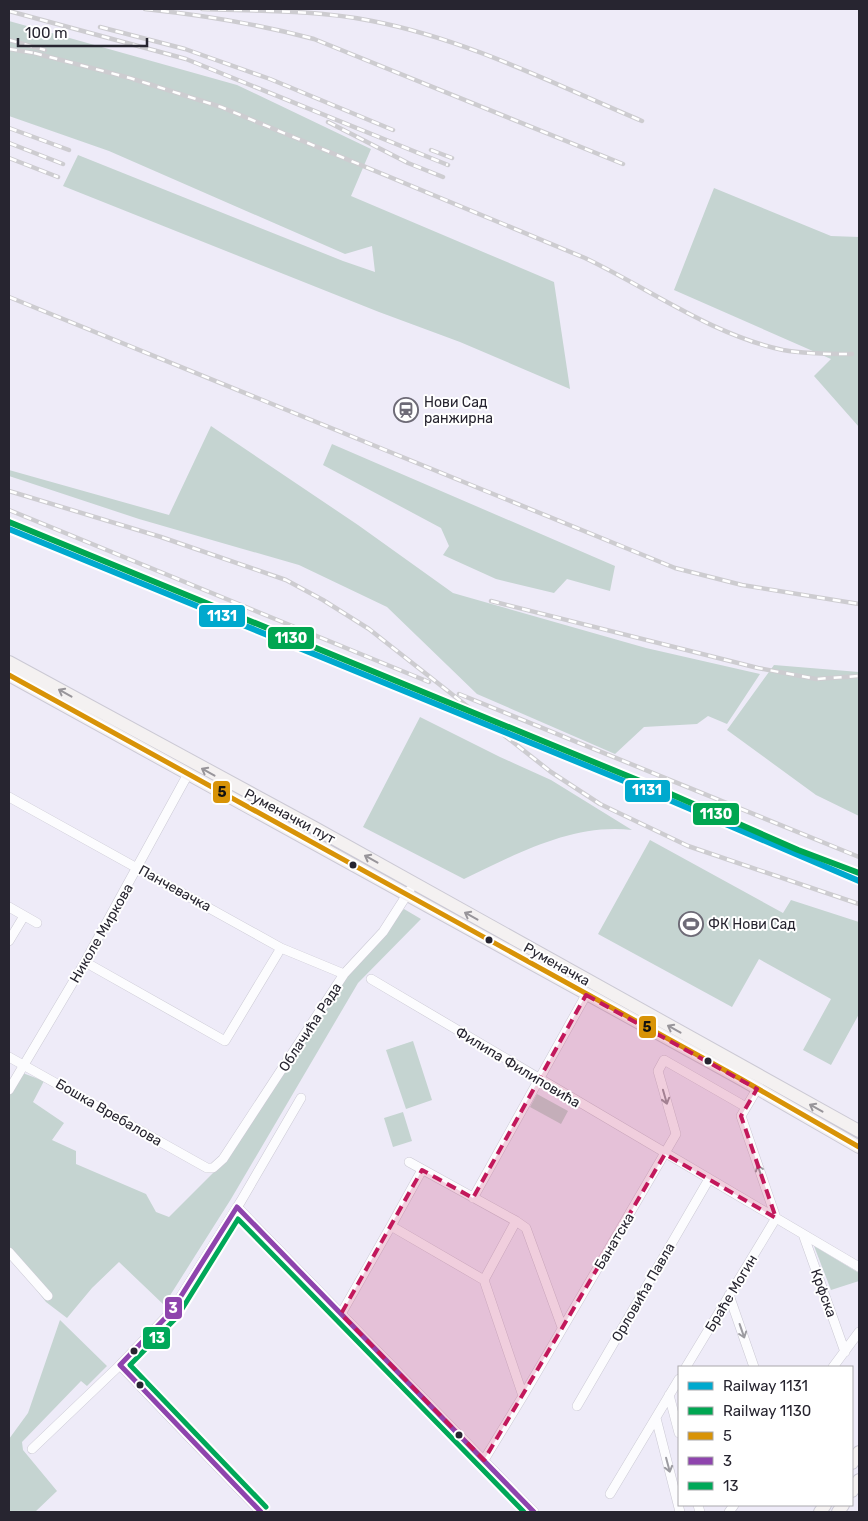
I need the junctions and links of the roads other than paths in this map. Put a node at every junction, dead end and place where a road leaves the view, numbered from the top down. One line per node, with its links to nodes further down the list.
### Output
1 (9, 662): 6 (main road, Руменачки пут, one-way to 1)
2 (9, 675): 3 (main road, Руменачки пут)
3 (188, 774): 5 (street, Николе Миркова); 7 (main road, Руменачки пут)
4 (9, 797): 5 (street, Панчевачка)
5 (138, 867): 12 (street, Панчевачка); 13 (street, Николе Миркова)
6 (413, 883): 7 (street, Облачића Рада); 24 (main road, Руменачка, one-way to 6)
7 (407, 896): 14 (street, Облачића Рада); 16 (main road, Руменачка)
8 (9, 907): 9 (street)
9 (24, 916): 10 (street); 11 (street)
10 (37, 923)
11 (9, 941)
12 (281, 948): 13 (street); 14 (street, Панчевачка)
13 (85, 962): 18 (street, Николе Миркова)
14 (344, 974): 28 (street, Облачића Рада)
15 (371, 979): 19 (street, Филипа Филиповића)
16 (586, 995): 19 (street); 20 (main road, Руменачка)
17 (9, 1057): 18 (street, Бошка Вребалова)
18 (23, 1066): 21 (street, Николе Миркова); 28 (street, Бошка Вребалова)
19 (539, 1080): 26 (street, Филипа Филиповића); 31 (street)
20 (757, 1089): 23 (street); 25 (main road, Руменачка)
21 (9, 1090)
22 (301, 1098): 32 (street)
23 (746, 1107): 26 (street, one-way to 26); 33 (street, one-way to 23)
24 (859, 1131)
25 (859, 1147)
26 (665, 1154): 30 (street, Филипа Филиповића); 43 (street, Банатска)
27 (408, 1162): 29 (street)
28 (207, 1168)
29 (422, 1170): 31 (street); 35 (street)
30 (708, 1179): 33 (street, Филипа Филиповића); 53 (street, Орловића Павла)
31 (473, 1198): 34 (street)
32 (237, 1207): 42 (street); 46 (street)
33 (776, 1218): 36 (street, Филипа Филиповића); 40 (street, Браће Могин)
34 (516, 1221): 39 (street); 43 (street)
35 (391, 1226): 39 (street); 42 (street)
36 (803, 1234): 38 (street, Филипа Филиповића); 45 (street, Крфска)
37 (9, 1252): 41 (street)
38 (859, 1267)
39 (484, 1280): 52 (street)
40 (730, 1295): 47 (street, Браће Могин); 48 (street, one-way to 48)
41 (48, 1296)
42 (341, 1314): 57 (street)
43 (562, 1326): 52 (street, Банатска)
44 (859, 1332): 45 (street)
45 (845, 1352): 49 (street)
46 (120, 1366): 56 (street); 61 (street)
47 (687, 1366)
48 (754, 1366)
49 (834, 1366)
50 (678, 1381): 51 (street)
51 (669, 1395): 54 (street); 55 (street)
52 (523, 1396): 57 (street, Банатска)
53 (577, 1406)
54 (656, 1418): 58 (street); 59 (street, one-way to 59)
55 (678, 1429)
56 (32, 1449)
57 (484, 1460): 60 (street)
58 (610, 1494)
59 (678, 1504)
60 (528, 1510)
61 (261, 1512)

